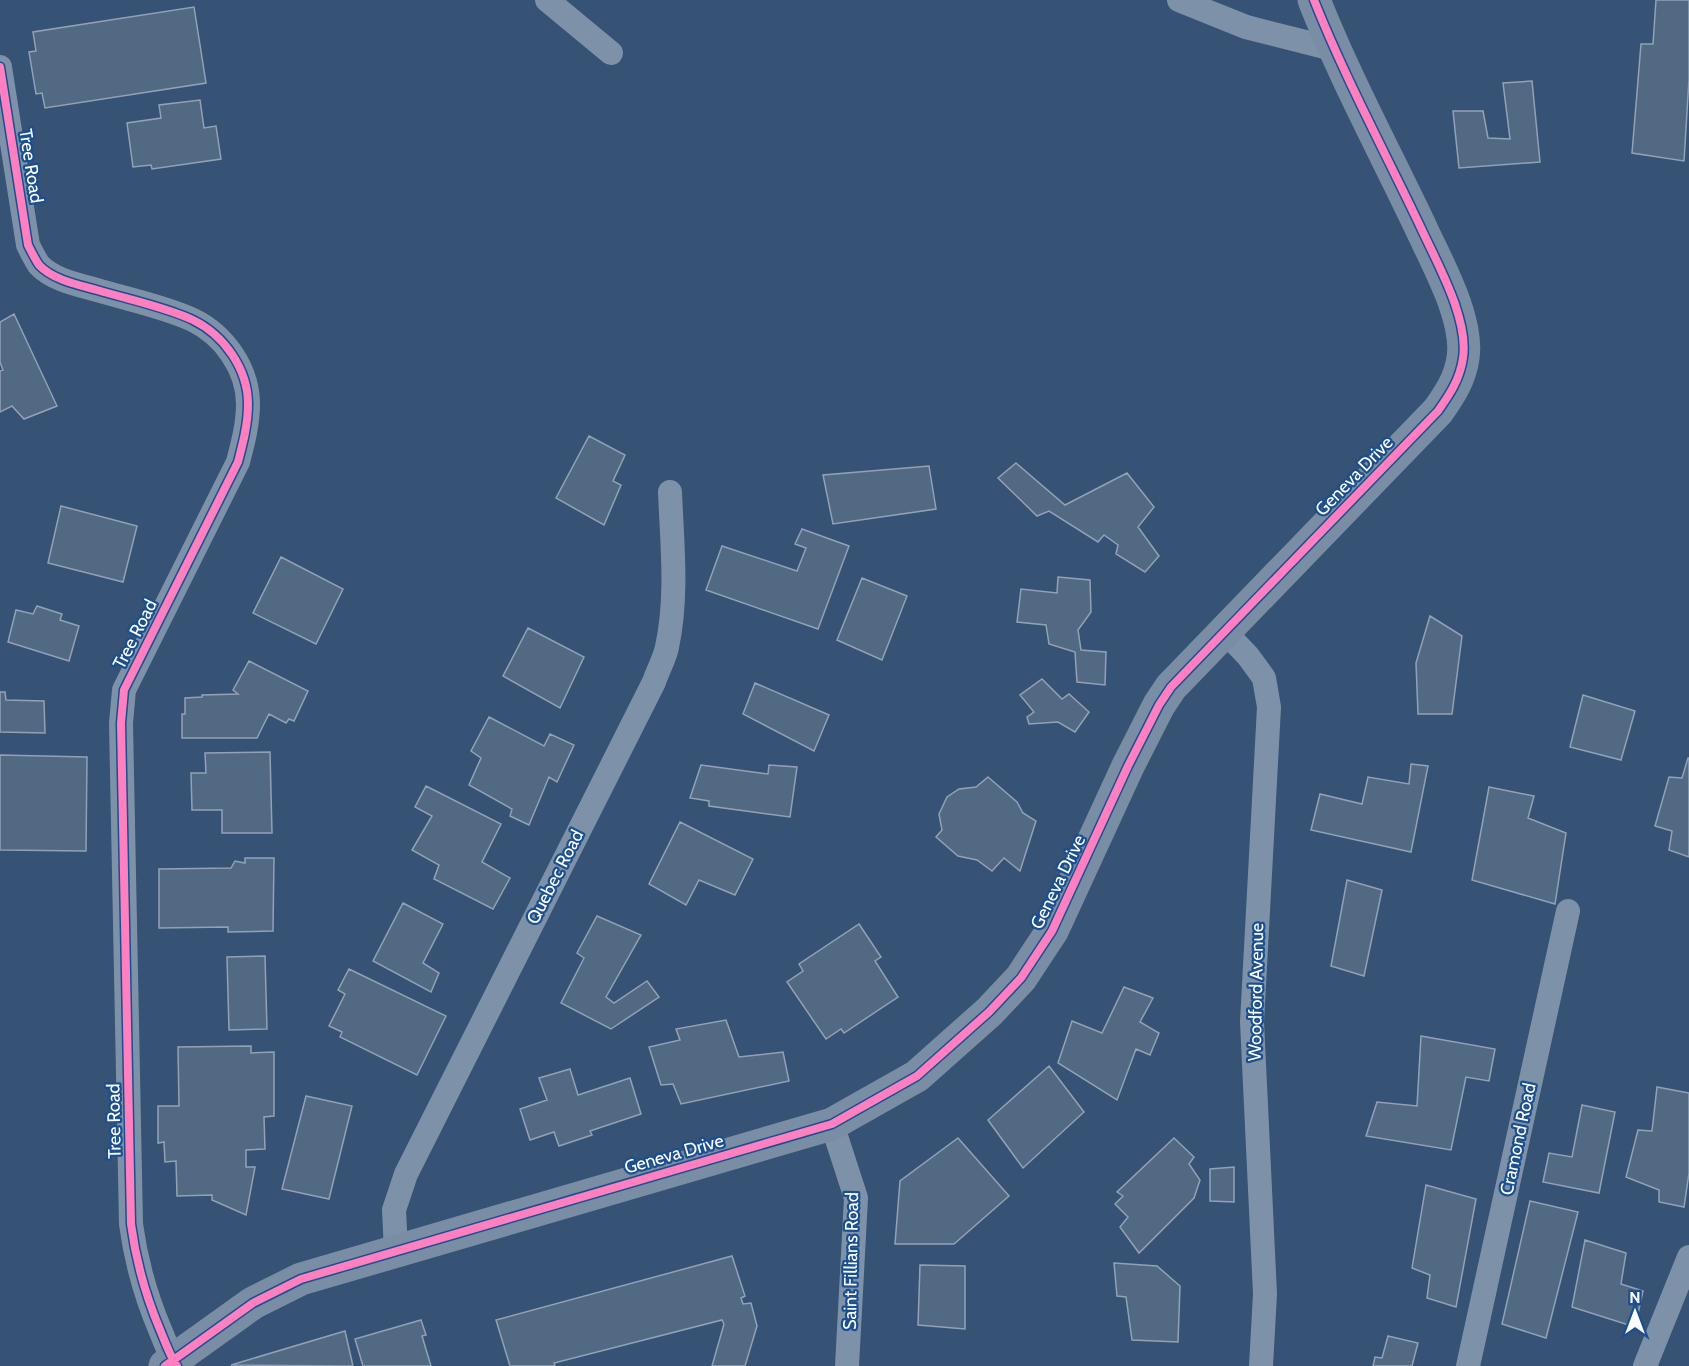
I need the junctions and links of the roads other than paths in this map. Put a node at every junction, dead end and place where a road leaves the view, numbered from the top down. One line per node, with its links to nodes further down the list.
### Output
1 (547, 0): 5 (street)
2 (1179, 0): 4 (street)
3 (1314, 0): 4 (street, Geneva Drive)
4 (1333, 49): 8 (street, Geneva Drive)
5 (611, 53)
6 (0, 68): 13 (street, Tree Road)
7 (670, 492): 11 (street, Quebec Road)
8 (1225, 632): 10 (street, Geneva Drive); 15 (street, Woodford Avenue)
9 (1568, 911): 16 (street, Cramond Road)
10 (832, 1124): 11 (street, Geneva Drive); 14 (street, Saint Fillians Road)
11 (396, 1251): 13 (street, Geneva Drive)
12 (1689, 1257): 17 (street)
13 (171, 1364)
14 (847, 1366)
15 (1261, 1366)
16 (1468, 1366)
17 (1645, 1366)

